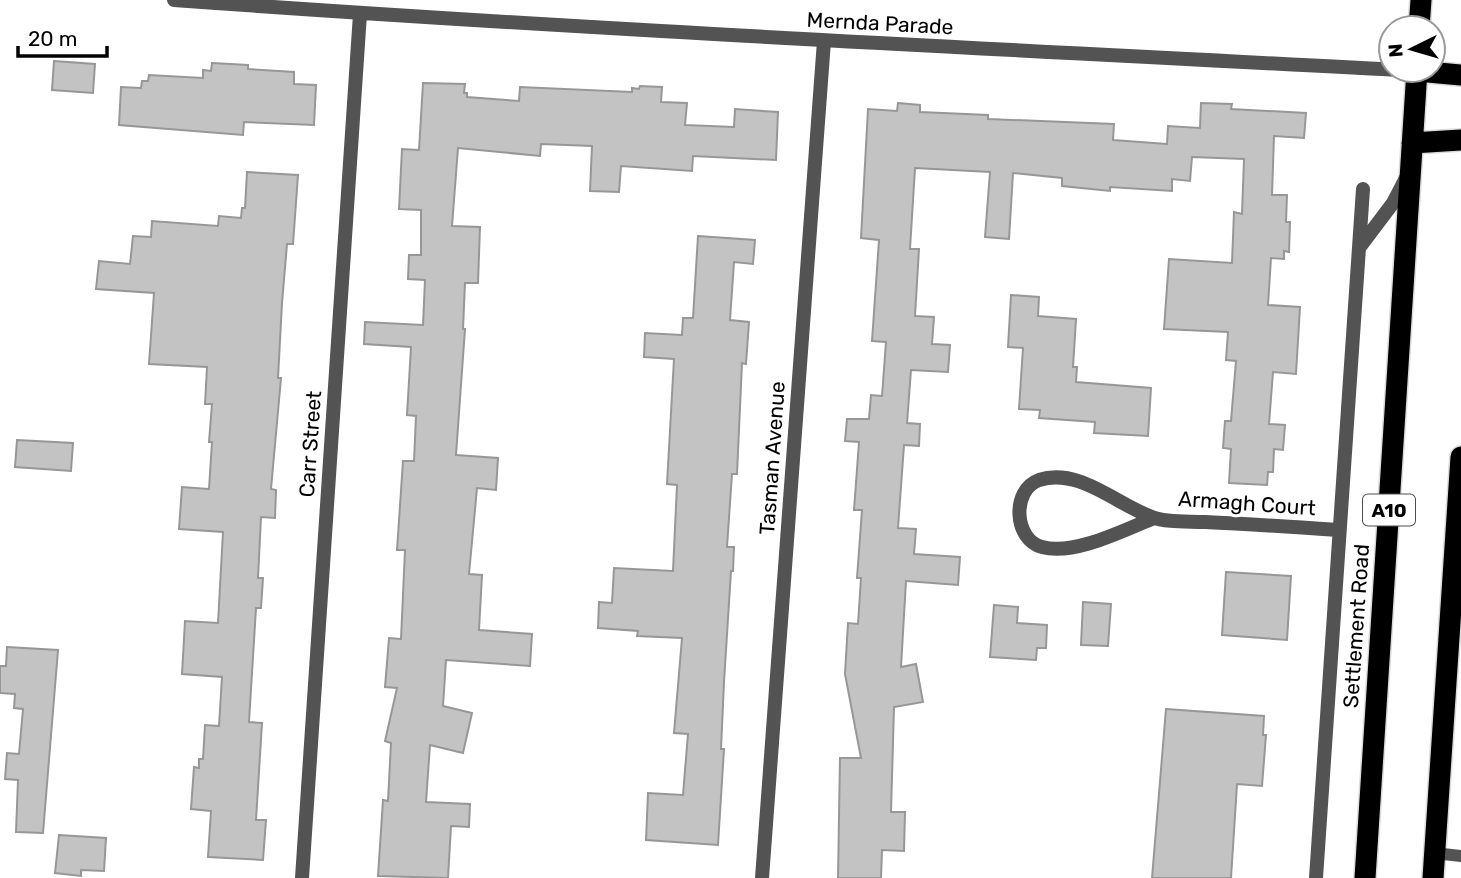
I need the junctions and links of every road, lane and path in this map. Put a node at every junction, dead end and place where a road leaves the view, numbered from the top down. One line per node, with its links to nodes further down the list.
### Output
1 (174, 0): 2 (street, Mernda Parade)
2 (360, 14): 3 (street, Mernda Parade); 16 (street, Carr Street)
3 (824, 41): 4 (street, Mernda Parade); 17 (street, Tasman Avenue)
4 (1377, 69)
5 (1416, 84): 7 (highway, Settlement Road / A10)
6 (1461, 140): 7 (highway)
7 (1412, 143): 8 (highway, Settlement Road / A10)
8 (1410, 168): 10 (street, Settlement Road); 19 (highway, Settlement Road / A10)
9 (1363, 189): 10 (street, Settlement Road)
10 (1359, 250): 13 (street, Settlement Road)
11 (1461, 457): 14 (highway)
12 (1154, 518): 12 (street, Armagh Court); 13 (street, Armagh Court)
13 (1338, 530): 18 (street, Settlement Road)
14 (1434, 853): 15 (lane); 20 (highway)
15 (1461, 856)
16 (302, 878)
17 (762, 878)
18 (1316, 878)
19 (1364, 878)
20 (1433, 878)

